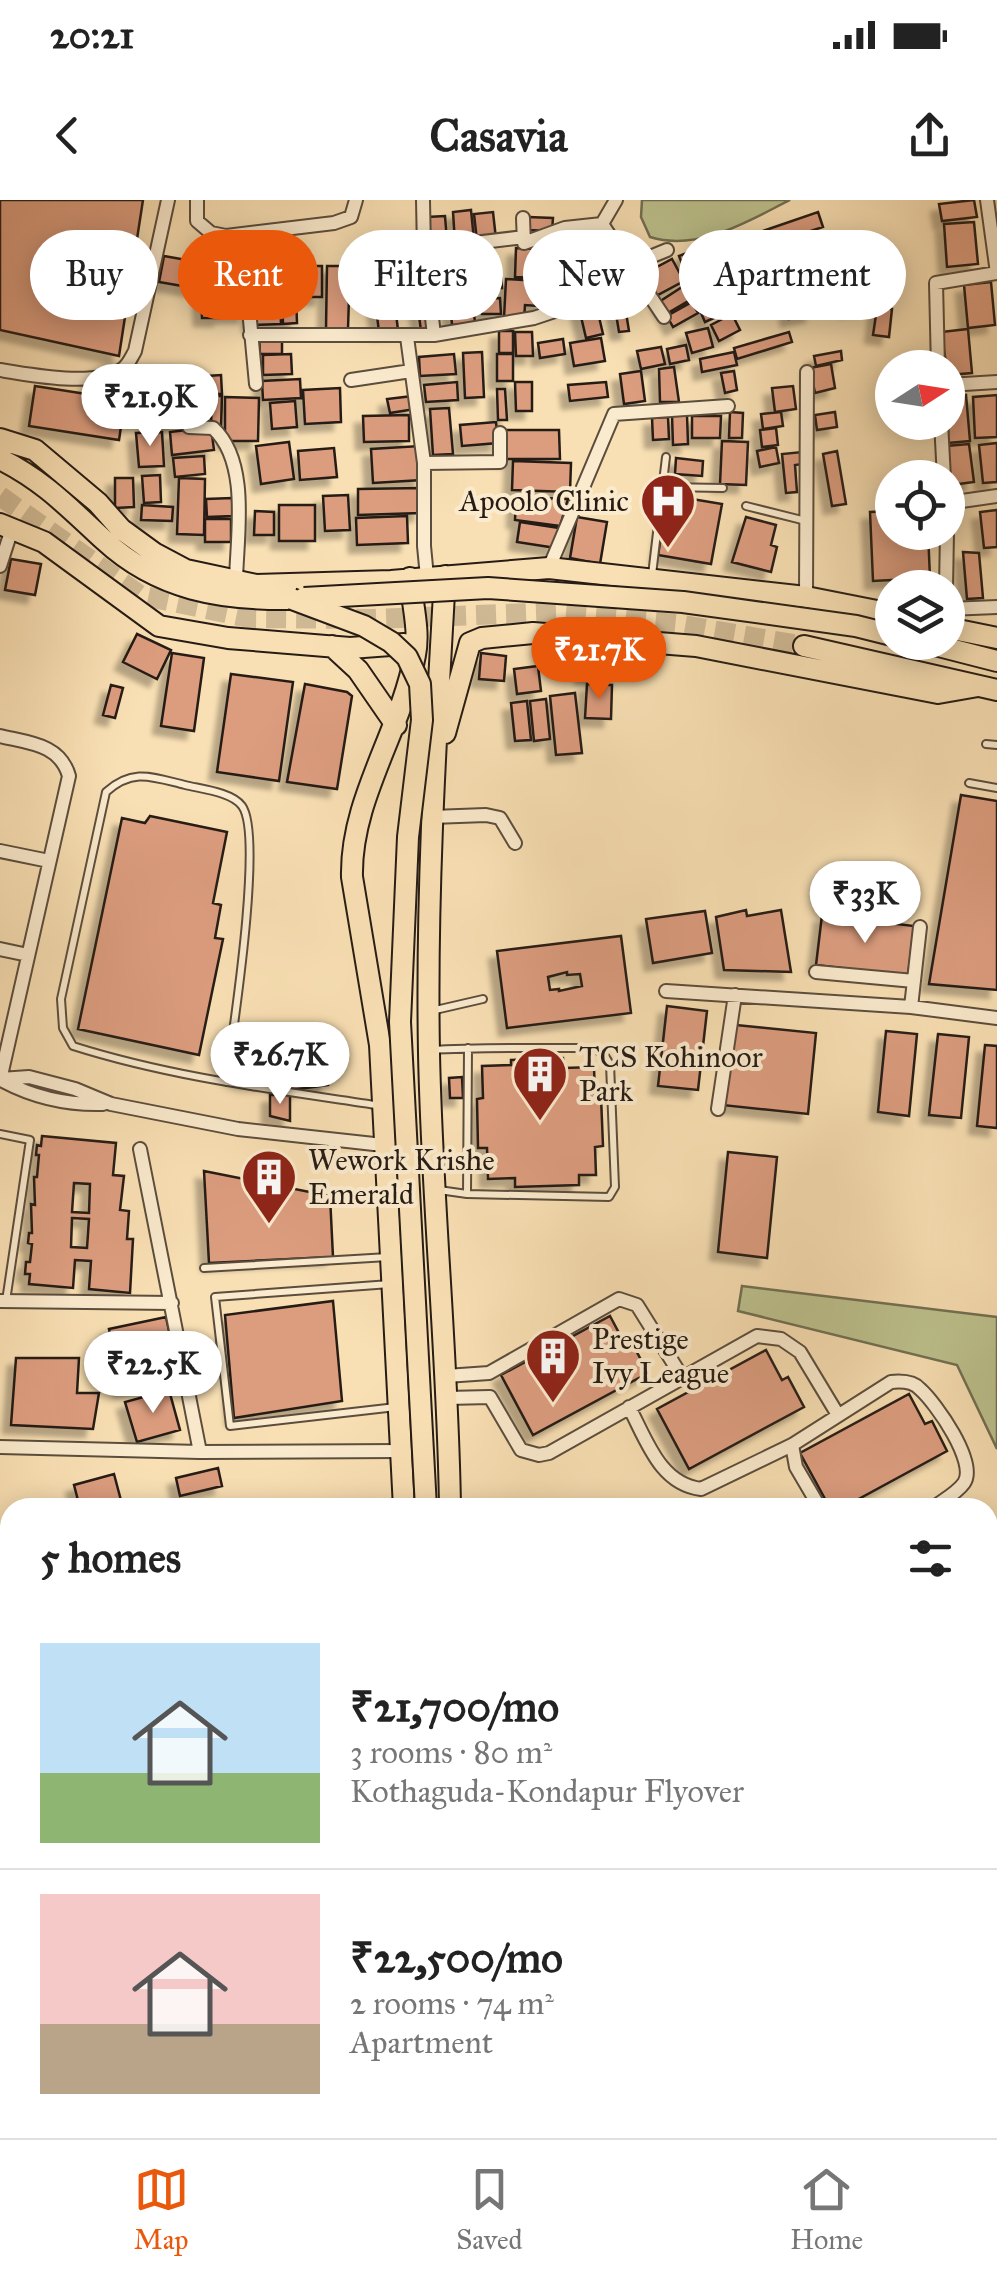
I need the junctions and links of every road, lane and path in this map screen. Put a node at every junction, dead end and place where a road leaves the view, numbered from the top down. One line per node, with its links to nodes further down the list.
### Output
1 (168, 200): 24 (street)
2 (197, 200): 3 (street)
3 (356, 200)
4 (423, 200): 10 (street)
5 (616, 200): 8 (street)
6 (987, 200): 23 (street)
7 (523, 218): 11 (street)
8 (602, 224): 9 (street); 13 (street)
9 (565, 228): 12 (street); 21 (street)
10 (424, 230)
11 (524, 230)
12 (560, 230)
13 (606, 230)
14 (668, 250): 15 (street)
15 (659, 254)
16 (659, 310): 17 (street)
17 (664, 317)
18 (249, 320): 20 (street)
19 (432, 320): 21 (street)
20 (250, 334): 22 (street); 29 (street)
21 (434, 335): 22 (street)
22 (407, 337): 25 (street)
23 (938, 350)
24 (0, 370)
25 (411, 371): 27 (street); 37 (street)
26 (806, 372): 43 (street)
27 (351, 380)
28 (997, 382): 30 (street)
29 (256, 384)
30 (965, 384)
31 (728, 406): 46 (street)
32 (189, 427): 48 (street)
33 (500, 433): 37 (street)
34 (0, 439): 48 (main road)
35 (666, 457): 38 (lane)
36 (0, 459): 51 (main road)
37 (424, 463): 47 (street)
38 (663, 487): 39 (lane); 49 (lane)
39 (723, 488)
40 (997, 496): 41 (street)
41 (965, 500)
42 (746, 506): 43 (lane)
43 (807, 521): 50 (street)
44 (3, 533): 45 (street); 60 (main road)
45 (0, 566)
46 (549, 568): 47 (main road); 49 (main road)
47 (427, 577): 48 (main road); 58 (main road); 59 (main road)
48 (236, 580)
49 (651, 580): 50 (main road)
50 (806, 596): 54 (main road)
51 (292, 599): 55 (main road, bridge); 116 (main road, bridge)
52 (997, 607): 53 (street)
53 (965, 608)
54 (875, 610)
55 (875, 631)
56 (965, 631): 57 (main road)
57 (997, 638)
58 (416, 643): 59 (main road); 60 (main road); 65 (main road)
59 (441, 644): 69 (main road)
60 (332, 646): 65 (main road)
61 (804, 646): 64 (main road)
62 (965, 653): 63 (main road)
63 (997, 661)
64 (987, 688): 69 (main road)
65 (396, 725): 91 (main road)
66 (0, 736): 75 (street)
67 (986, 744): 68 (lane)
68 (997, 745)
69 (435, 766): 72 (main road)
70 (969, 783): 71 (lane)
71 (997, 788)
72 (432, 817): 73 (street); 85 (main road)
73 (515, 843)
74 (0, 851): 75 (street)
75 (49, 861): 78 (street)
76 (920, 927): 80 (street)
77 (0, 950): 78 (street)
78 (28, 955): 89 (street)
79 (816, 972): 80 (street)
80 (914, 981): 84 (street)
81 (666, 991): 82 (street)
82 (734, 995): 84 (street); 92 (street)
83 (483, 999): 85 (lane)
84 (911, 1007): 86 (street)
85 (430, 1011): 88 (main road)
86 (997, 1018)
87 (468, 1048): 88 (lane); 97 (lane); 97 (lane)
88 (429, 1050): 96 (main road)
89 (0, 1080): 94 (street)
90 (226, 1082): 90 (lane); 91 (lane)
91 (383, 1106): 94 (main road)
92 (718, 1108)
93 (0, 1134): 101 (lane)
94 (382, 1146): 98 (main road)
95 (140, 1148): 102 (street)
96 (434, 1190): 97 (lane); 104 (main road)
97 (467, 1194)
98 (389, 1256): 99 (lane); 100 (main road)
99 (204, 1268)
100 (390, 1284): 108 (main road); 108 (lane)
101 (3, 1301): 102 (street)
102 (172, 1304): 114 (street)
103 (489, 1374): 104 (street); 105 (street); 106 (street)
104 (453, 1376): 107 (main road)
105 (682, 1378): 109 (street); 110 (street)
106 (490, 1396): 107 (street); 109 (street)
107 (454, 1397): 117 (main road)
108 (398, 1407): 113 (main road)
109 (628, 1407): 111 (street)
110 (838, 1416): 111 (street); 119 (street)
111 (792, 1446): 118 (street)
112 (0, 1447): 114 (street)
113 (400, 1451): 114 (street); 115 (main road)
114 (200, 1452)
115 (403, 1498)
116 (425, 1498)
117 (450, 1498)
118 (814, 1498)
119 (945, 1498)

